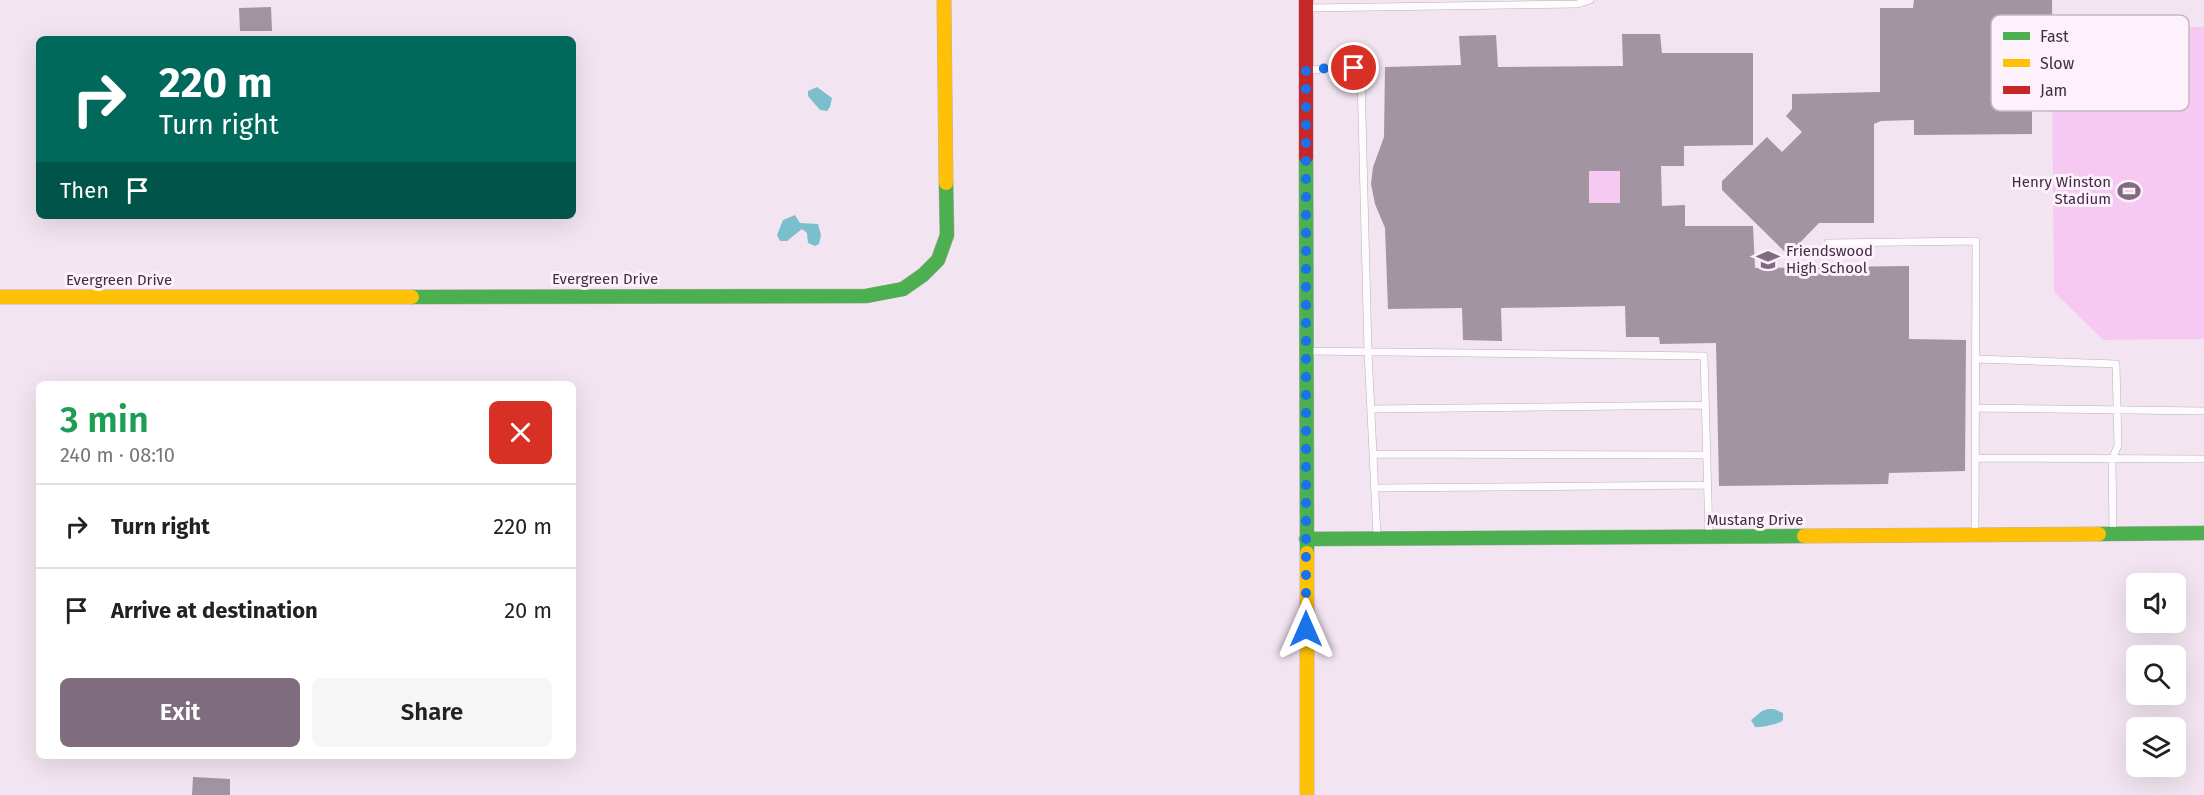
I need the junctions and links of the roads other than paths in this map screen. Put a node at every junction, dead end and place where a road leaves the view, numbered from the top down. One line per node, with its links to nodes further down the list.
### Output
1 (944, 0): 6 (street, Evergreen Drive)
2 (1590, 0): 3 (lane)
3 (1306, 4): 4 (street)
4 (1306, 71): 7 (street); 8 (lane)
5 (1828, 243): 9 (lane)
6 (0, 297)
7 (1306, 351): 8 (lane); 26 (street)
8 (1368, 351): 10 (lane); 12 (lane)
9 (1976, 359): 11 (lane); 13 (lane)
10 (1706, 405): 12 (lane); 16 (lane)
11 (1976, 408): 13 (lane); 17 (lane)
12 (1371, 409): 15 (lane)
13 (2117, 411): 14 (lane); 19 (lane)
14 (2204, 411)
15 (1373, 454): 16 (lane); 21 (lane)
16 (1707, 455): 20 (lane)
17 (1975, 458): 19 (lane); 24 (lane)
18 (2204, 459): 19 (lane)
19 (2112, 460): 23 (lane)
20 (1707, 485): 21 (lane); 25 (lane)
21 (1375, 488): 27 (lane)
22 (2204, 533): 23 (street, Mustang Drive)
23 (2113, 534): 24 (street, Mustang Drive)
24 (1975, 535): 25 (street, Mustang Drive)
25 (1709, 537): 27 (street, Mustang Drive)
26 (1306, 539): 27 (street, Mustang Drive); 28 (street)
27 (1377, 539)
28 (1306, 795)

